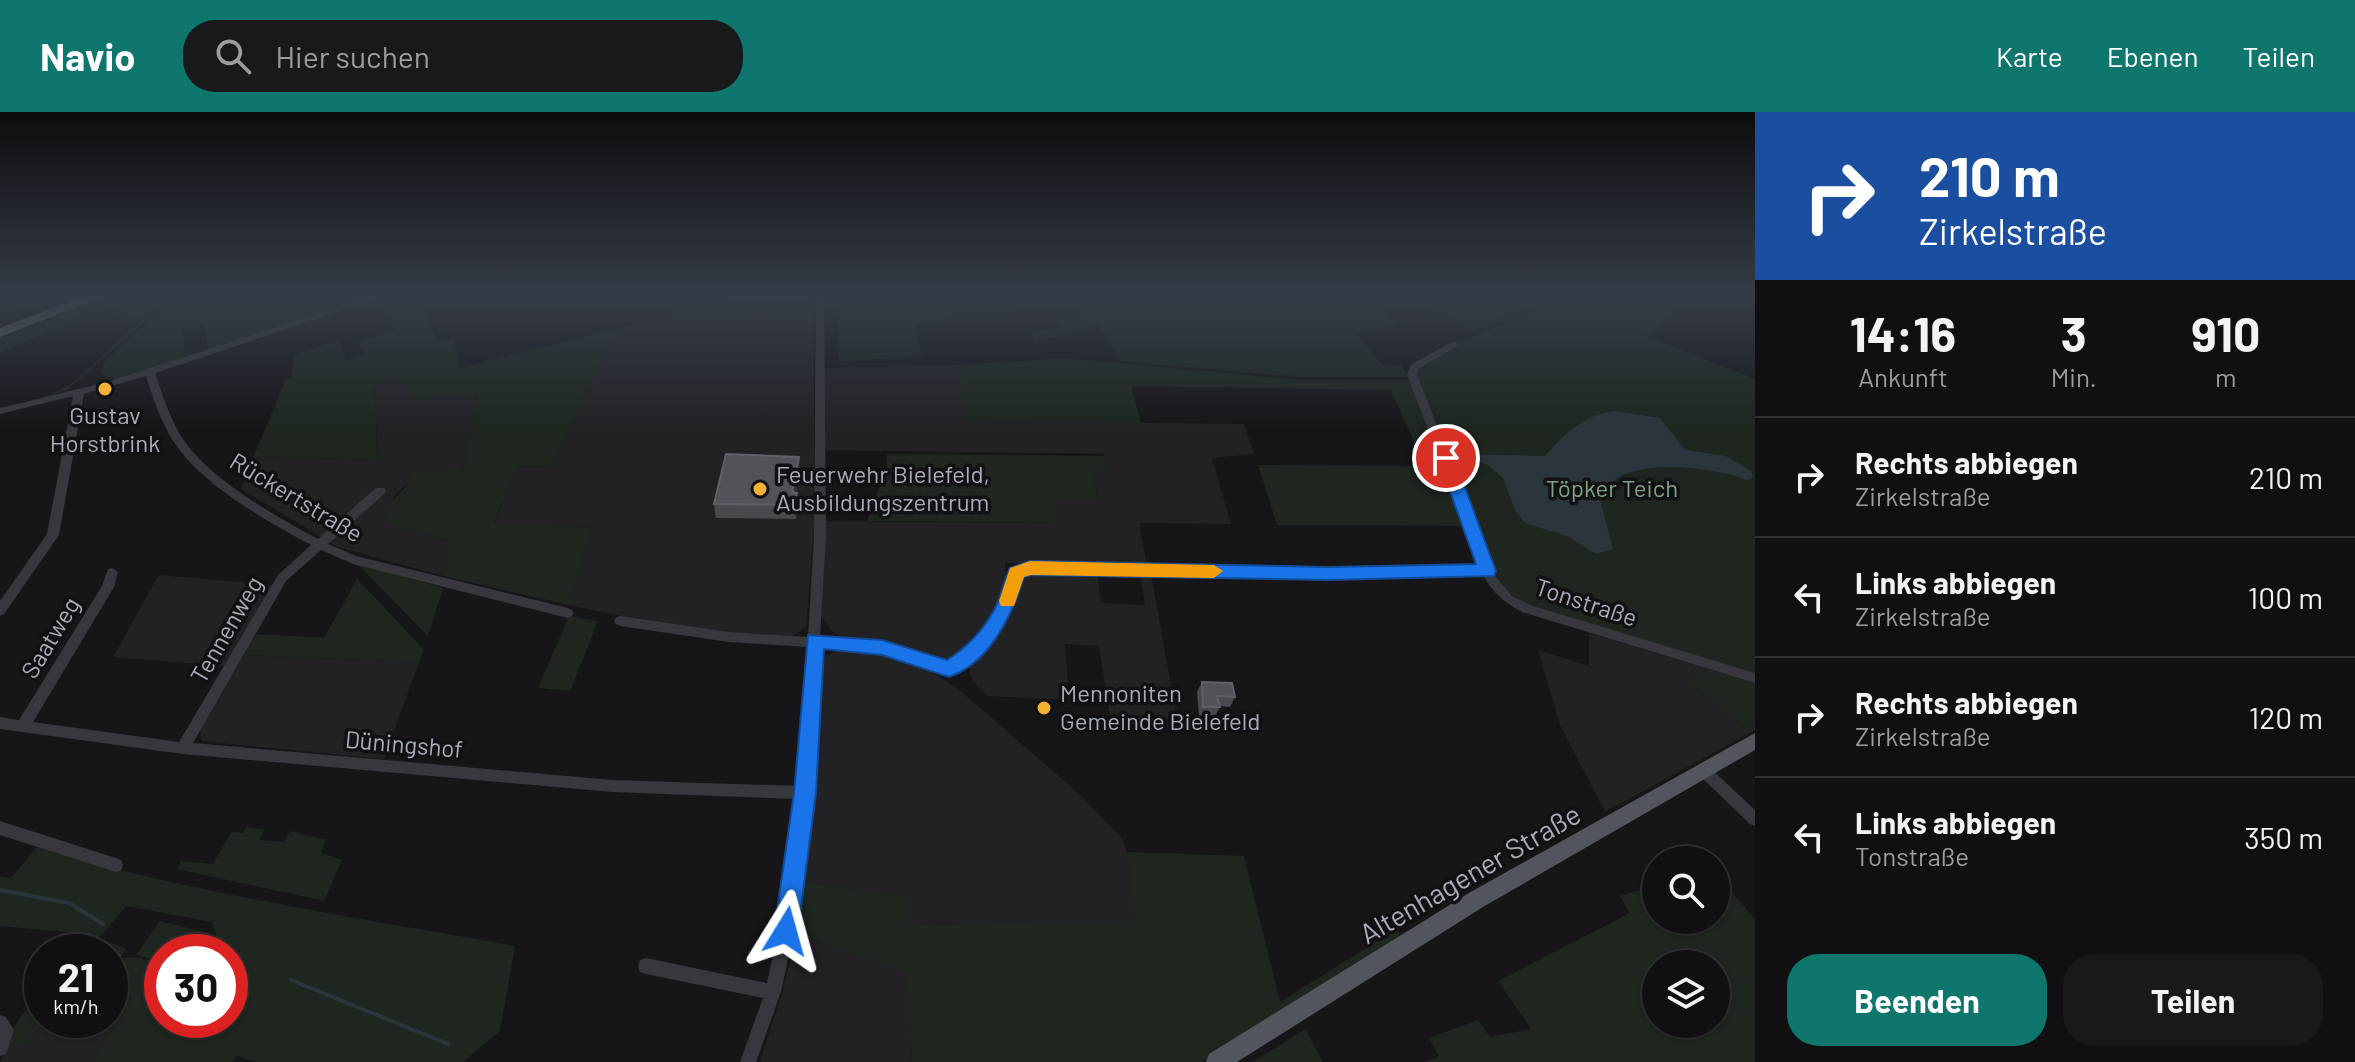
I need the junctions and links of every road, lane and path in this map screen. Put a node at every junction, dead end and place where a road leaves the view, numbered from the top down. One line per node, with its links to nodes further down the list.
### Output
1 (247, 340): 4 (street)
2 (820, 340): 14 (street)
3 (1454, 344): 9 (street, Tonstraße)
4 (150, 372): 5 (street); 8 (street, Rückertstraße)
5 (79, 393): 6 (street); 11 (street)
6 (0, 411)
7 (380, 491): 8 (street, Tennenweg)
8 (321, 544): 12 (street, Rückertstraße); 19 (street, Tennenweg)
9 (1487, 571): 14 (street); 15 (street, Tonstraße)
10 (112, 572): 17 (street, Saatweg)
11 (0, 611)
12 (568, 613)
13 (620, 621): 14 (street)
14 (815, 640): 21 (street)
15 (1755, 678)
16 (0, 723): 17 (street, Düningshof)
17 (23, 726): 19 (street, Düningshof)
18 (1755, 741): 20 (main road, Altenhagener Straße)
19 (183, 748): 21 (street, Düningshof)
20 (1706, 773): 22 (street); 30 (main road, Altenhagener Straße)
21 (805, 793): 26 (street)
22 (1755, 819)
23 (0, 828): 24 (street)
24 (116, 865)
25 (646, 966): 26 (street)
26 (773, 992): 29 (street)
27 (0, 1023): 28 (street)
28 (0, 1048)
29 (748, 1062)
30 (1217, 1062)

